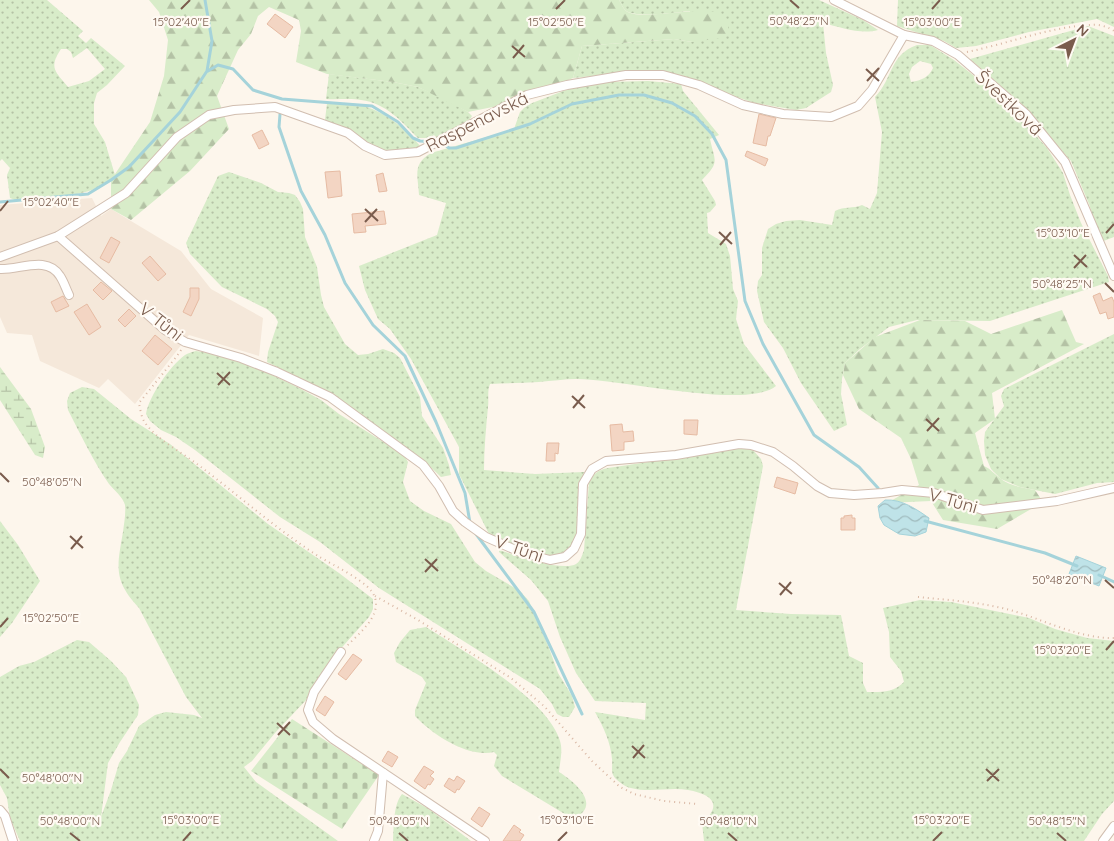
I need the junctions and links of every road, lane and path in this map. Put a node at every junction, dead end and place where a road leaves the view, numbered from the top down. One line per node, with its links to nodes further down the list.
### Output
1 (834, 0): 3 (street, Švestková)
2 (1114, 31): 4 (path)
3 (904, 34): 4 (street, Švestková); 5 (street, Raspenavská)
4 (958, 55): 8 (street, Švestková)
5 (58, 236): 6 (street, Raspenavská); 10 (street, V Tůni)
6 (0, 257)
7 (0, 269): 9 (street)
8 (1114, 276)
9 (69, 295)
10 (185, 342): 11 (street, V Tůni); 12 (path)
11 (1114, 488)
12 (375, 596): 15 (path); 17 (path)
13 (918, 597): 14 (path)
14 (1114, 638)
15 (341, 652): 16 (street)
16 (384, 773): 21 (street); 22 (street)
17 (697, 804)
18 (0, 810): 20 (street)
19 (1114, 826): 23 (street)
20 (13, 841)
21 (374, 841)
22 (485, 841)
23 (1103, 841)

